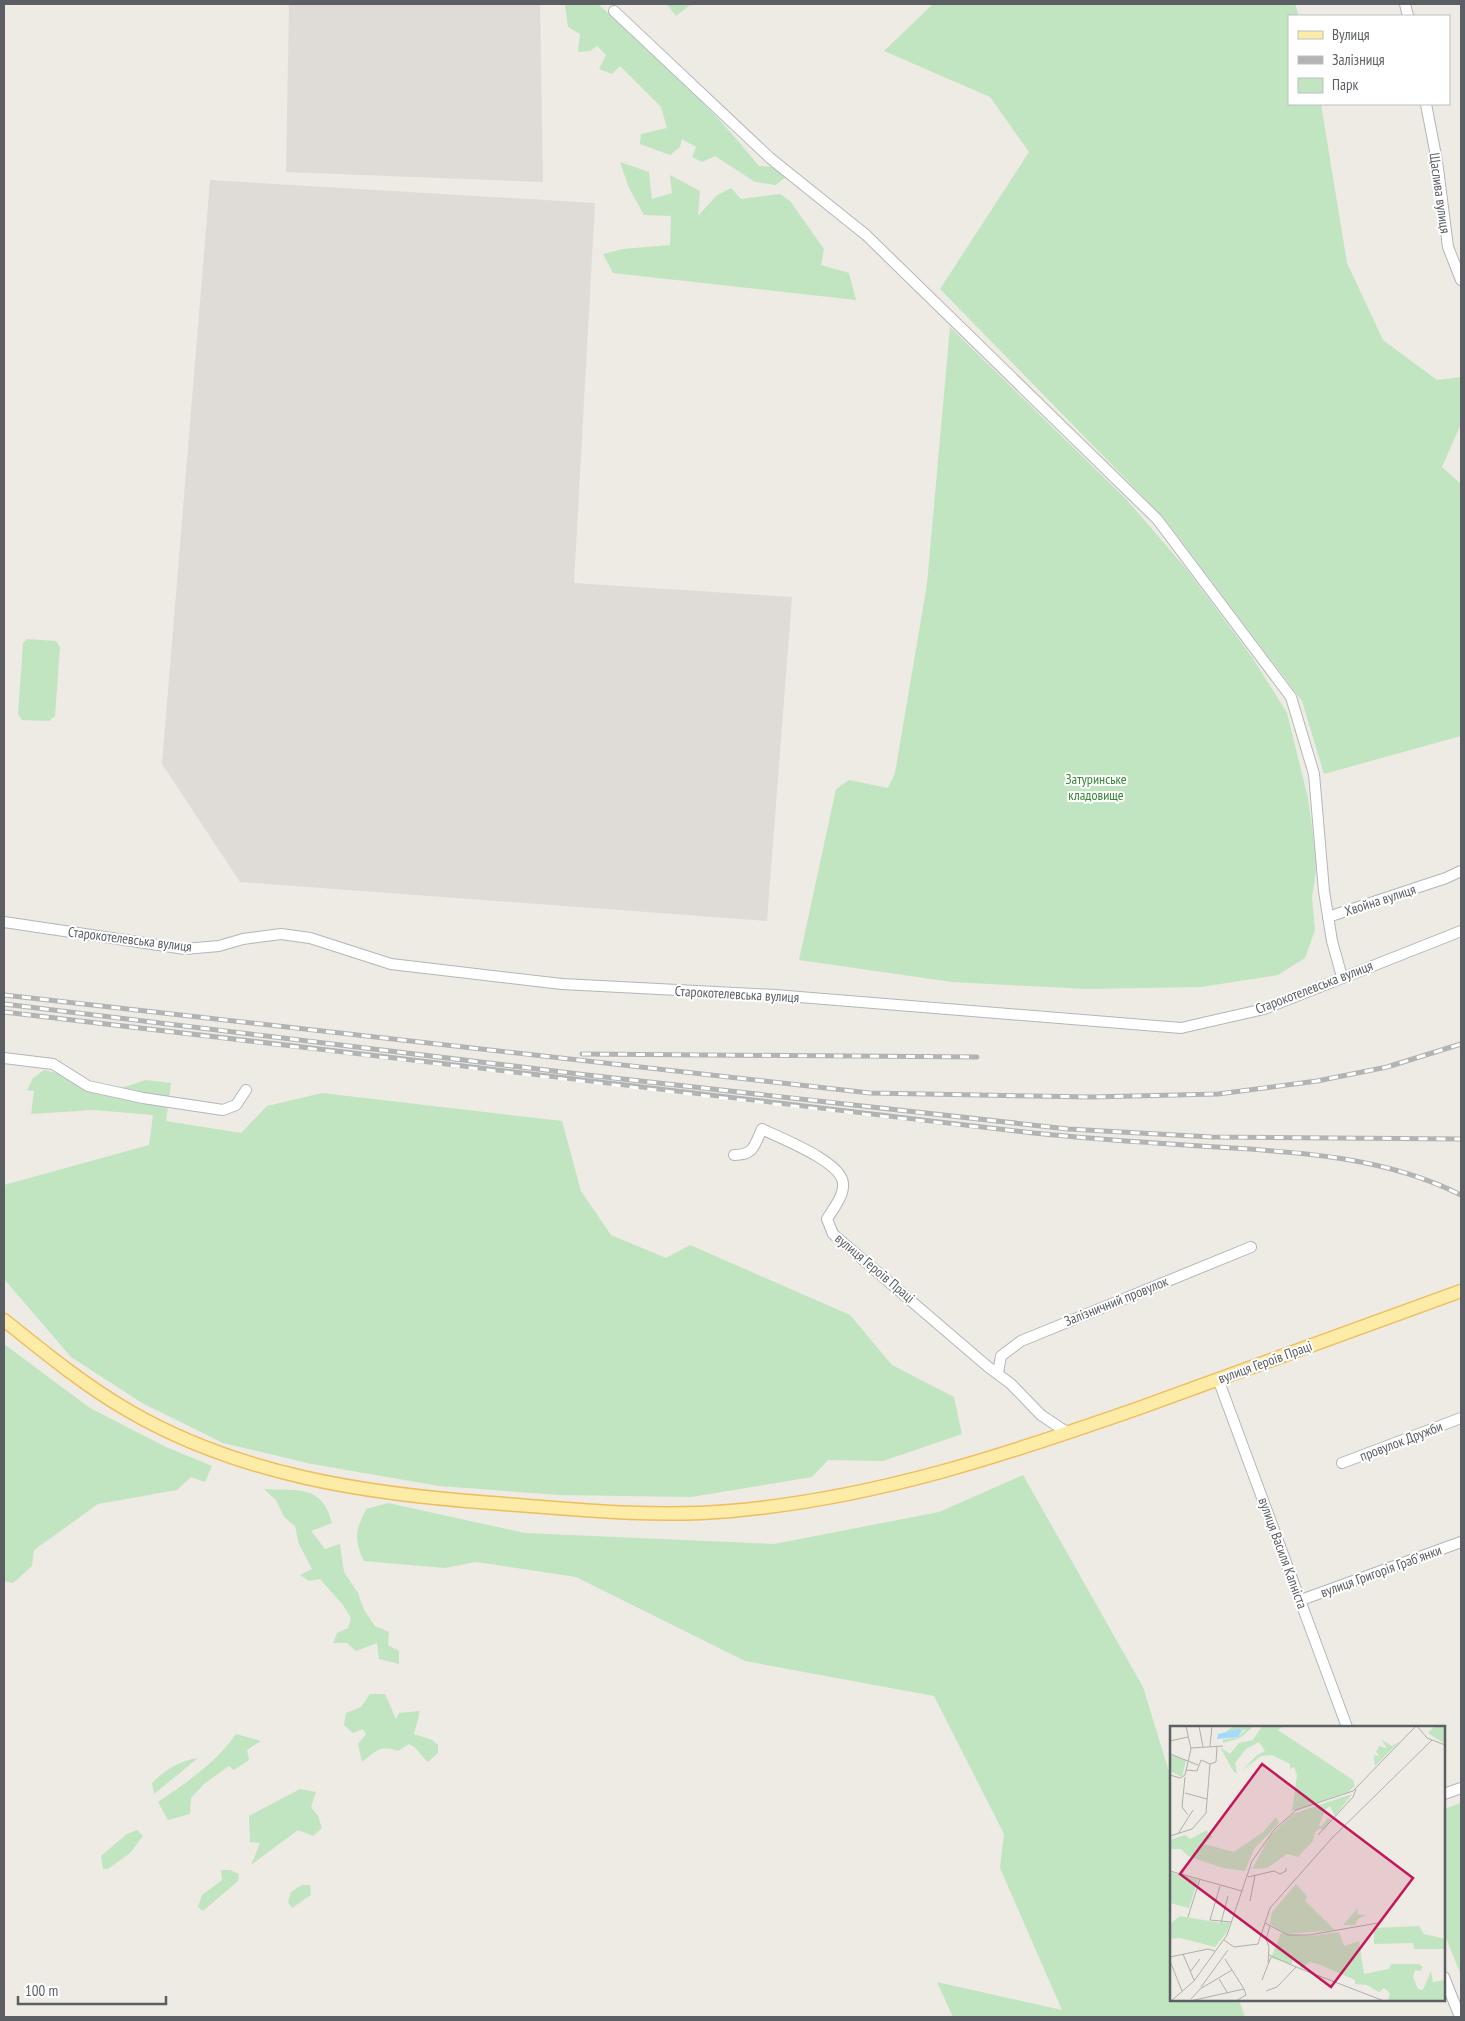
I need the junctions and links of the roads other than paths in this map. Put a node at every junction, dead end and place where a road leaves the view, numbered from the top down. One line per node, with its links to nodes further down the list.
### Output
1 (614, 11): 5 (street)
2 (1426, 105): 3 (street, Щаслива вулиця)
3 (1461, 280)
4 (1461, 871): 5 (street, Хвойна вулиця)
5 (1328, 917): 8 (street, Хвойна вулиця)
6 (4, 922): 8 (street, Старокотелевська вулиця)
7 (1461, 930): 8 (street, Старокотелевська вулиця)
8 (1342, 977)
9 (4, 1058): 10 (street)
10 (246, 1090)
11 (734, 1155): 15 (street, вулиця Героїв Праці)
12 (1251, 1247): 15 (street, Залізничний провулок)
13 (1461, 1291): 16 (main road, вулиця Героїв Праці)
14 (4, 1320): 18 (main road, вулиця Героїв Праці)
15 (998, 1372): 18 (street, вулиця Героїв Праці)
16 (1218, 1379): 18 (main road, вулиця Героїв Праці); 21 (street, вулиця Василя Капніста)
17 (1461, 1418): 19 (street, провулок Дружби)
18 (1068, 1433)
19 (1342, 1464)
20 (1461, 1542): 21 (street, вулиця Григорія Грабʼянки)
21 (1301, 1600): 22 (street, вулиця Василя Капніста)
22 (1347, 1726)
23 (1461, 1788): 24 (street)
24 (1445, 1794)
25 (1445, 1979): 26 (street)
26 (1460, 2017)

